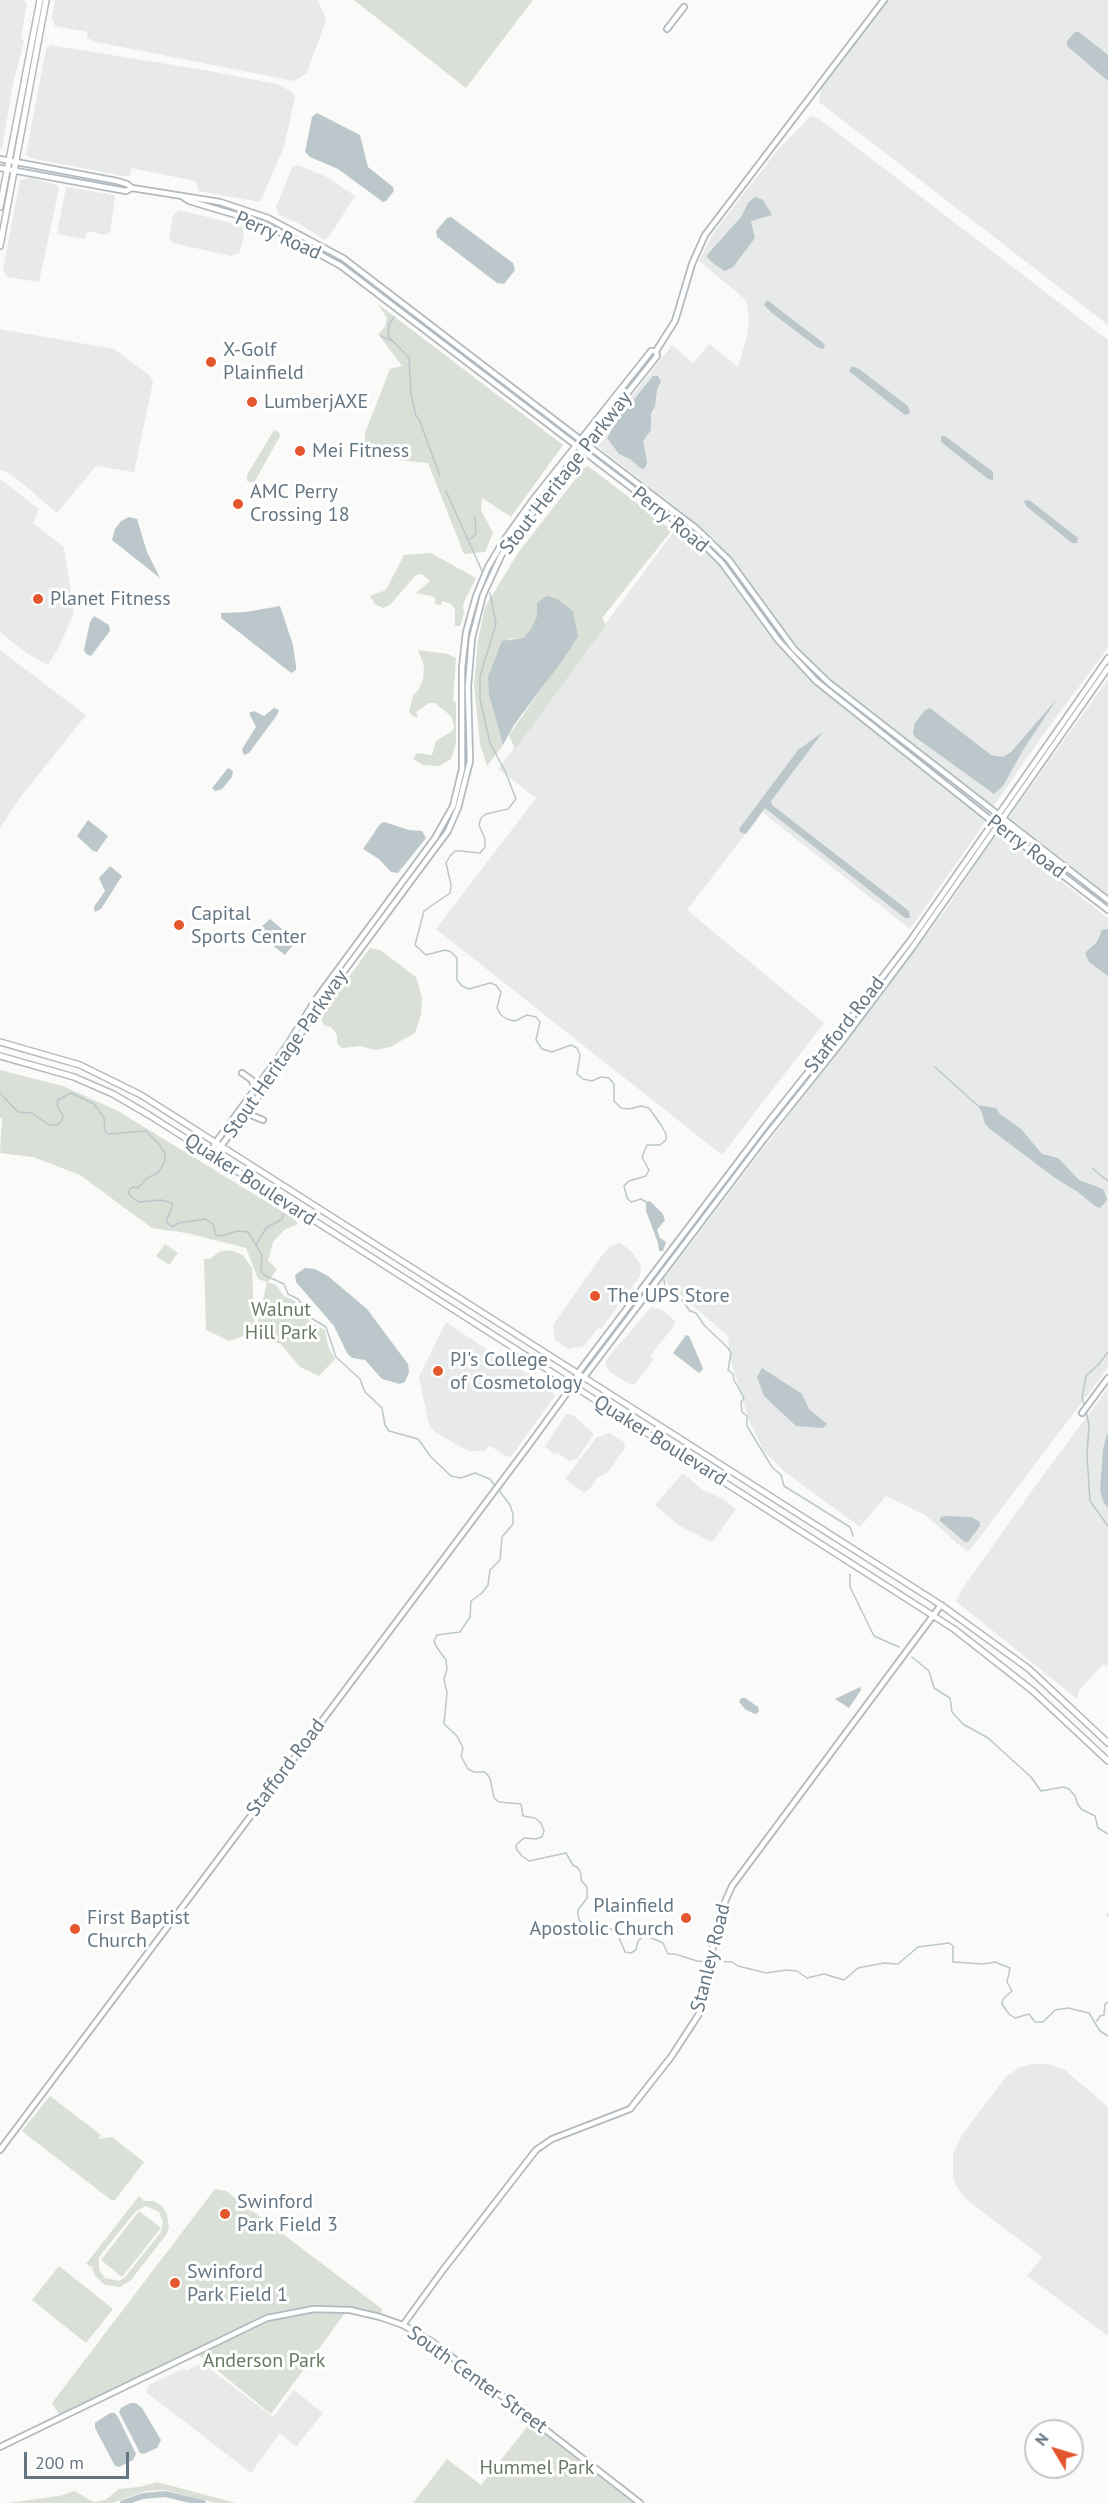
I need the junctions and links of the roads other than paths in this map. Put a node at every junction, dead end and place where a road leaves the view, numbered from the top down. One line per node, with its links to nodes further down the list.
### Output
1 (40, 0): 7 (main road)
2 (46, 0): 7 (main road)
3 (884, 0): 15 (street, Stout Heritage Parkway)
4 (684, 7): 5 (street)
5 (667, 29)
6 (0, 159): 7 (street, Perry Road)
7 (12, 161): 9 (main road); 10 (main road); 11 (street, Perry Road)
8 (0, 168): 9 (street)
9 (7, 170): 10 (street); 13 (main road)
10 (14, 170): 11 (street); 14 (main road)
11 (132, 188): 12 (street, Perry Road)
12 (183, 197): 16 (street, Perry Road); 18 (street, Perry Road)
13 (0, 207)
14 (0, 246)
15 (656, 351): 16 (street, Stout Heritage Parkway); 17 (street, Stout Heritage Parkway)
16 (581, 439): 17 (street, Perry Road); 18 (street, Stout Heritage Parkway)
17 (588, 445): 19 (street, Stout Heritage Parkway); 22 (street, Perry Road)
18 (576, 446): 19 (street, Perry Road); 30 (street, Stout Heritage Parkway)
19 (583, 451): 23 (street, Perry Road); 31 (street, Stout Heritage Parkway)
20 (1108, 658): 22 (street, Stafford Road)
21 (1108, 668): 22 (street, Stafford Road)
22 (1000, 817): 23 (street, Stafford Road); 24 (street, Stafford Road); 25 (street, Perry Road)
23 (993, 822): 24 (street, Perry Road); 35 (street, Stafford Road)
24 (998, 826): 26 (street, Perry Road); 35 (street, Stafford Road)
25 (1108, 900)
26 (1108, 910)
27 (0, 1042): 33 (main road, Quaker Boulevard)
28 (0, 1056): 34 (main road, Quaker Boulevard)
29 (242, 1073): 30 (street)
30 (255, 1090): 33 (street, Stout Heritage Parkway)
31 (243, 1117): 32 (street); 33 (street, Stout Heritage Parkway)
32 (263, 1120)
33 (218, 1144): 34 (street, Stout Heritage Parkway); 35 (main road, Quaker Boulevard)
34 (210, 1155): 37 (main road, Quaker Boulevard)
35 (581, 1375): 37 (street, Stafford Road); 39 (main road, Quaker Boulevard)
36 (1108, 1378): 38 (street)
37 (572, 1386): 40 (main road, Quaker Boulevard); 43 (street, Stafford Road)
38 (1082, 1413)
39 (941, 1605): 40 (street, Stanley Road); 41 (main road, Quaker Boulevard)
40 (933, 1616): 42 (main road, Quaker Boulevard); 44 (street, Stanley Road)
41 (1108, 1743)
42 (1108, 1761)
43 (0, 2151)
44 (403, 2325): 45 (street, South Center Street); 46 (street, South Center Street)
45 (0, 2447)
46 (640, 2503)

